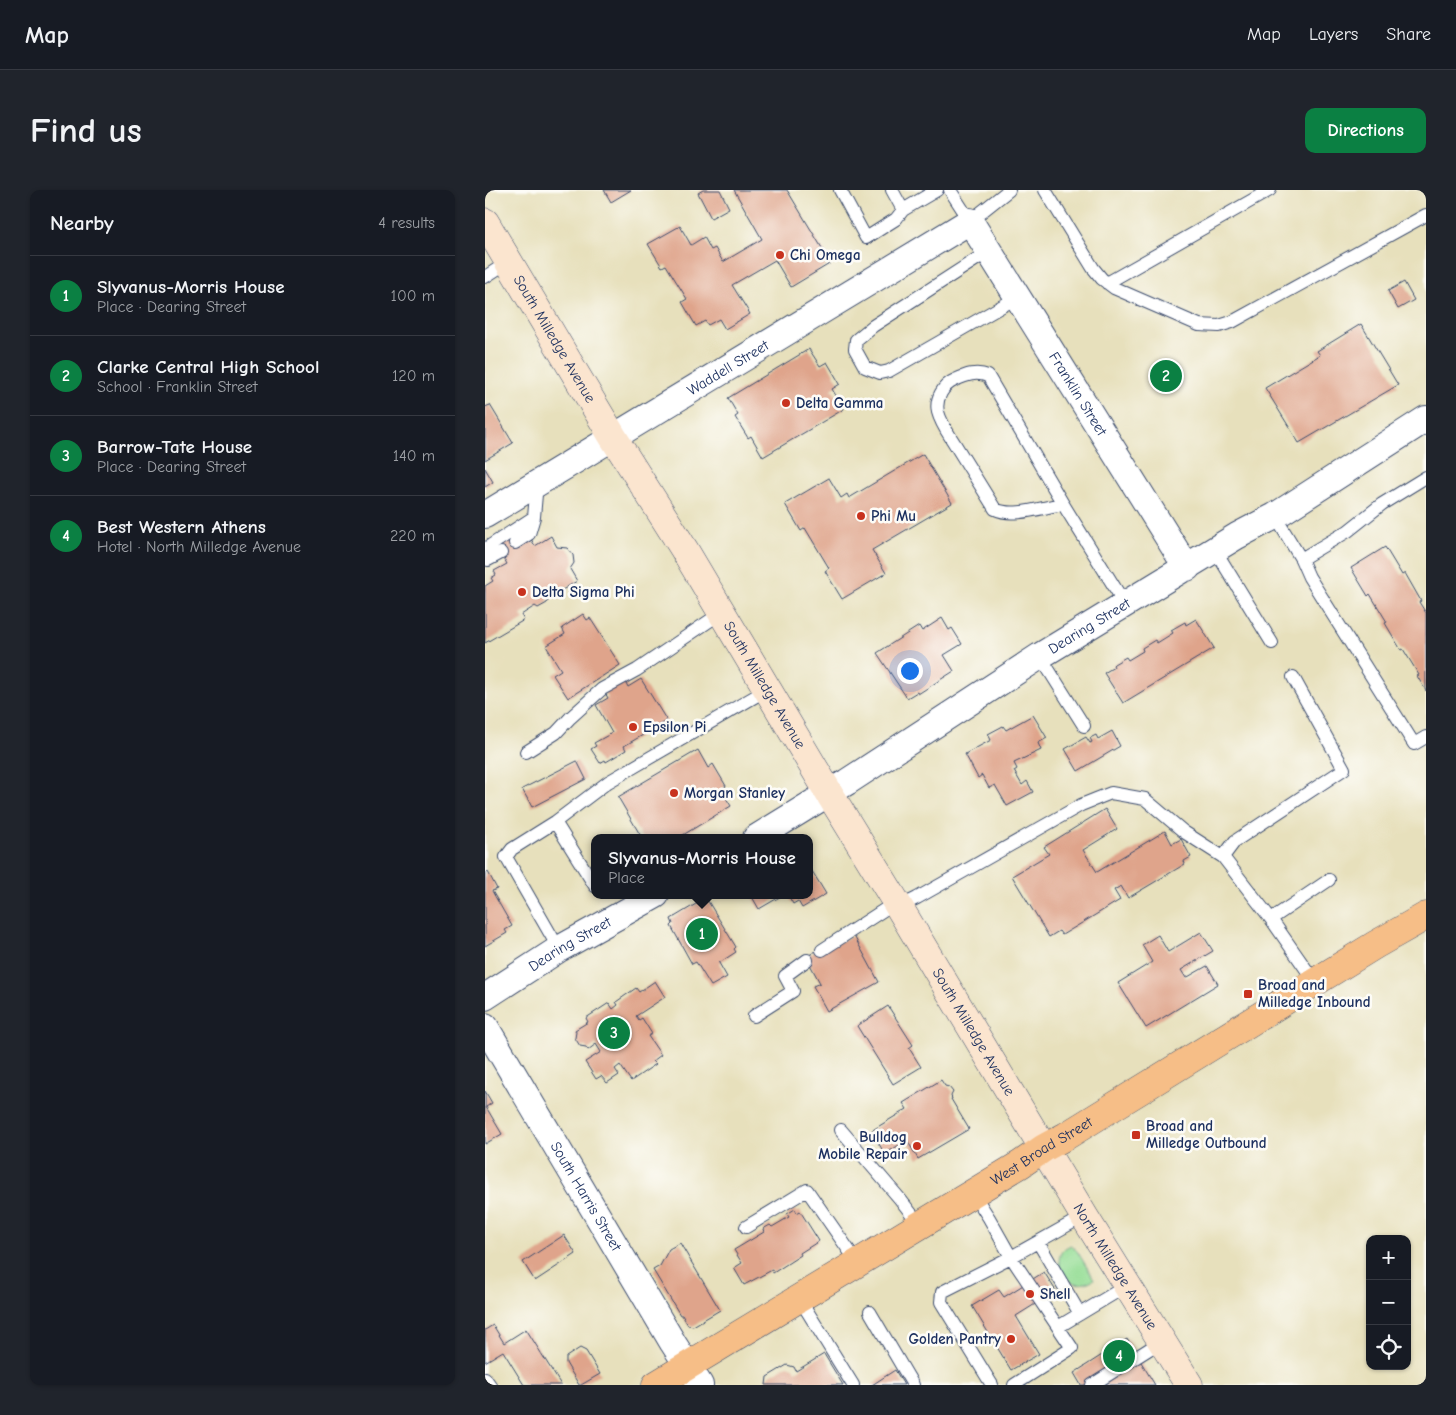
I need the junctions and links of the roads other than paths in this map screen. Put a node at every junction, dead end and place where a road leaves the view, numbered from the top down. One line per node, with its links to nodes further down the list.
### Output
1 (840, 190): 8 (lane)
2 (892, 190): 8 (lane)
3 (937, 190): 8 (lane)
4 (950, 190): 10 (lane)
5 (1009, 190): 10 (lane)
6 (1045, 190): 15 (lane)
7 (1271, 190): 15 (lane)
8 (903, 210)
9 (1426, 214): 15 (lane)
10 (970, 221): 12 (street, Franklin Street); 18 (street, Waddell Street)
11 (485, 222): 13 (main road, South Milledge Avenue)
12 (989, 251): 16 (street, Franklin Street); 16 (lane)
13 (508, 262): 14 (lane); 18 (main road, South Milledge Avenue)
14 (485, 277)
15 (1107, 283)
16 (1018, 297): 31 (street, Franklin Street)
17 (1426, 419): 22 (street, Dearing Street)
18 (613, 437): 20 (street, Waddell Street); 33 (main road, South Milledge Avenue)
19 (1426, 477): 30 (lane)
20 (537, 483): 23 (lane); 24 (street, Waddell Street)
21 (1063, 504): 21 (lane); 32 (lane)
22 (1275, 516): 27 (street, Dearing Street); 30 (lane)
23 (534, 517): 24 (lane); 25 (lane)
24 (492, 523): 26 (lane)
25 (515, 543)
26 (485, 548)
27 (1215, 550): 31 (street, Dearing Street); 34 (lane)
28 (501, 553): 29 (lane)
29 (485, 558)
30 (1301, 559): 39 (lane)
31 (1187, 568): 32 (street, Dearing Street)
32 (1125, 604): 35 (street, Dearing Street)
33 (721, 613): 37 (main road, South Milledge Avenue); 40 (lane)
34 (1272, 642)
35 (1039, 656): 38 (lane); 41 (street, Dearing Street)
36 (1293, 677): 44 (lane)
37 (768, 689): 41 (main road, South Milledge Avenue); 42 (lane)
38 (1083, 726)
39 (1426, 736)
40 (526, 752)
41 (829, 793): 43 (street, Dearing Street); 48 (main road, South Milledge Avenue)
42 (555, 822): 45 (lane); 51 (lane)
43 (762, 834)
44 (1223, 857): 48 (lane); 50 (lane)
45 (591, 880)
46 (1329, 880): 50 (lane)
47 (649, 899): 51 (street, Dearing Street)
48 (897, 904): 52 (lane); 59 (main road, South Milledge Avenue)
49 (1426, 916): 54 (main road, West Broad Street)
50 (1271, 919): 54 (lane)
51 (559, 949): 55 (street, Dearing Street)
52 (822, 950)
53 (807, 960): 56 (lane)
54 (1315, 982): 59 (main road, West Broad Street)
55 (485, 997)
56 (754, 1016)
57 (485, 1026): 73 (street, South Harris Street)
58 (841, 1130): 62 (lane)
59 (1044, 1148): 60 (main road, West Broad Street); 61 (main road, North Milledge Avenue)
60 (973, 1193): 62 (main road, West Broad Street); 65 (lane)
61 (1084, 1216): 64 (lane); 67 (main road, North Milledge Avenue)
62 (921, 1225): 66 (main road, West Broad Street)
63 (746, 1227): 66 (lane)
64 (1038, 1242): 65 (lane); 70 (lane)
65 (1011, 1256): 71 (lane); 79 (lane)
66 (857, 1262): 68 (main road, West Broad Street)
67 (1128, 1285): 70 (lane); 72 (main road, North Milledge Avenue)
68 (799, 1298): 73 (main road, West Broad Street); 77 (lane)
69 (870, 1312): 78 (lane)
70 (1081, 1314): 71 (lane)
71 (1058, 1327): 80 (lane)
72 (1162, 1341): 81 (lane); 82 (main road, North Milledge Avenue)
73 (694, 1375): 76 (main road, West Broad Street)
74 (485, 1378): 75 (lane)
75 (490, 1385)
76 (655, 1385)
77 (853, 1385)
78 (913, 1385)
79 (992, 1385)
80 (1014, 1385)
81 (1093, 1385)
82 (1189, 1385)

